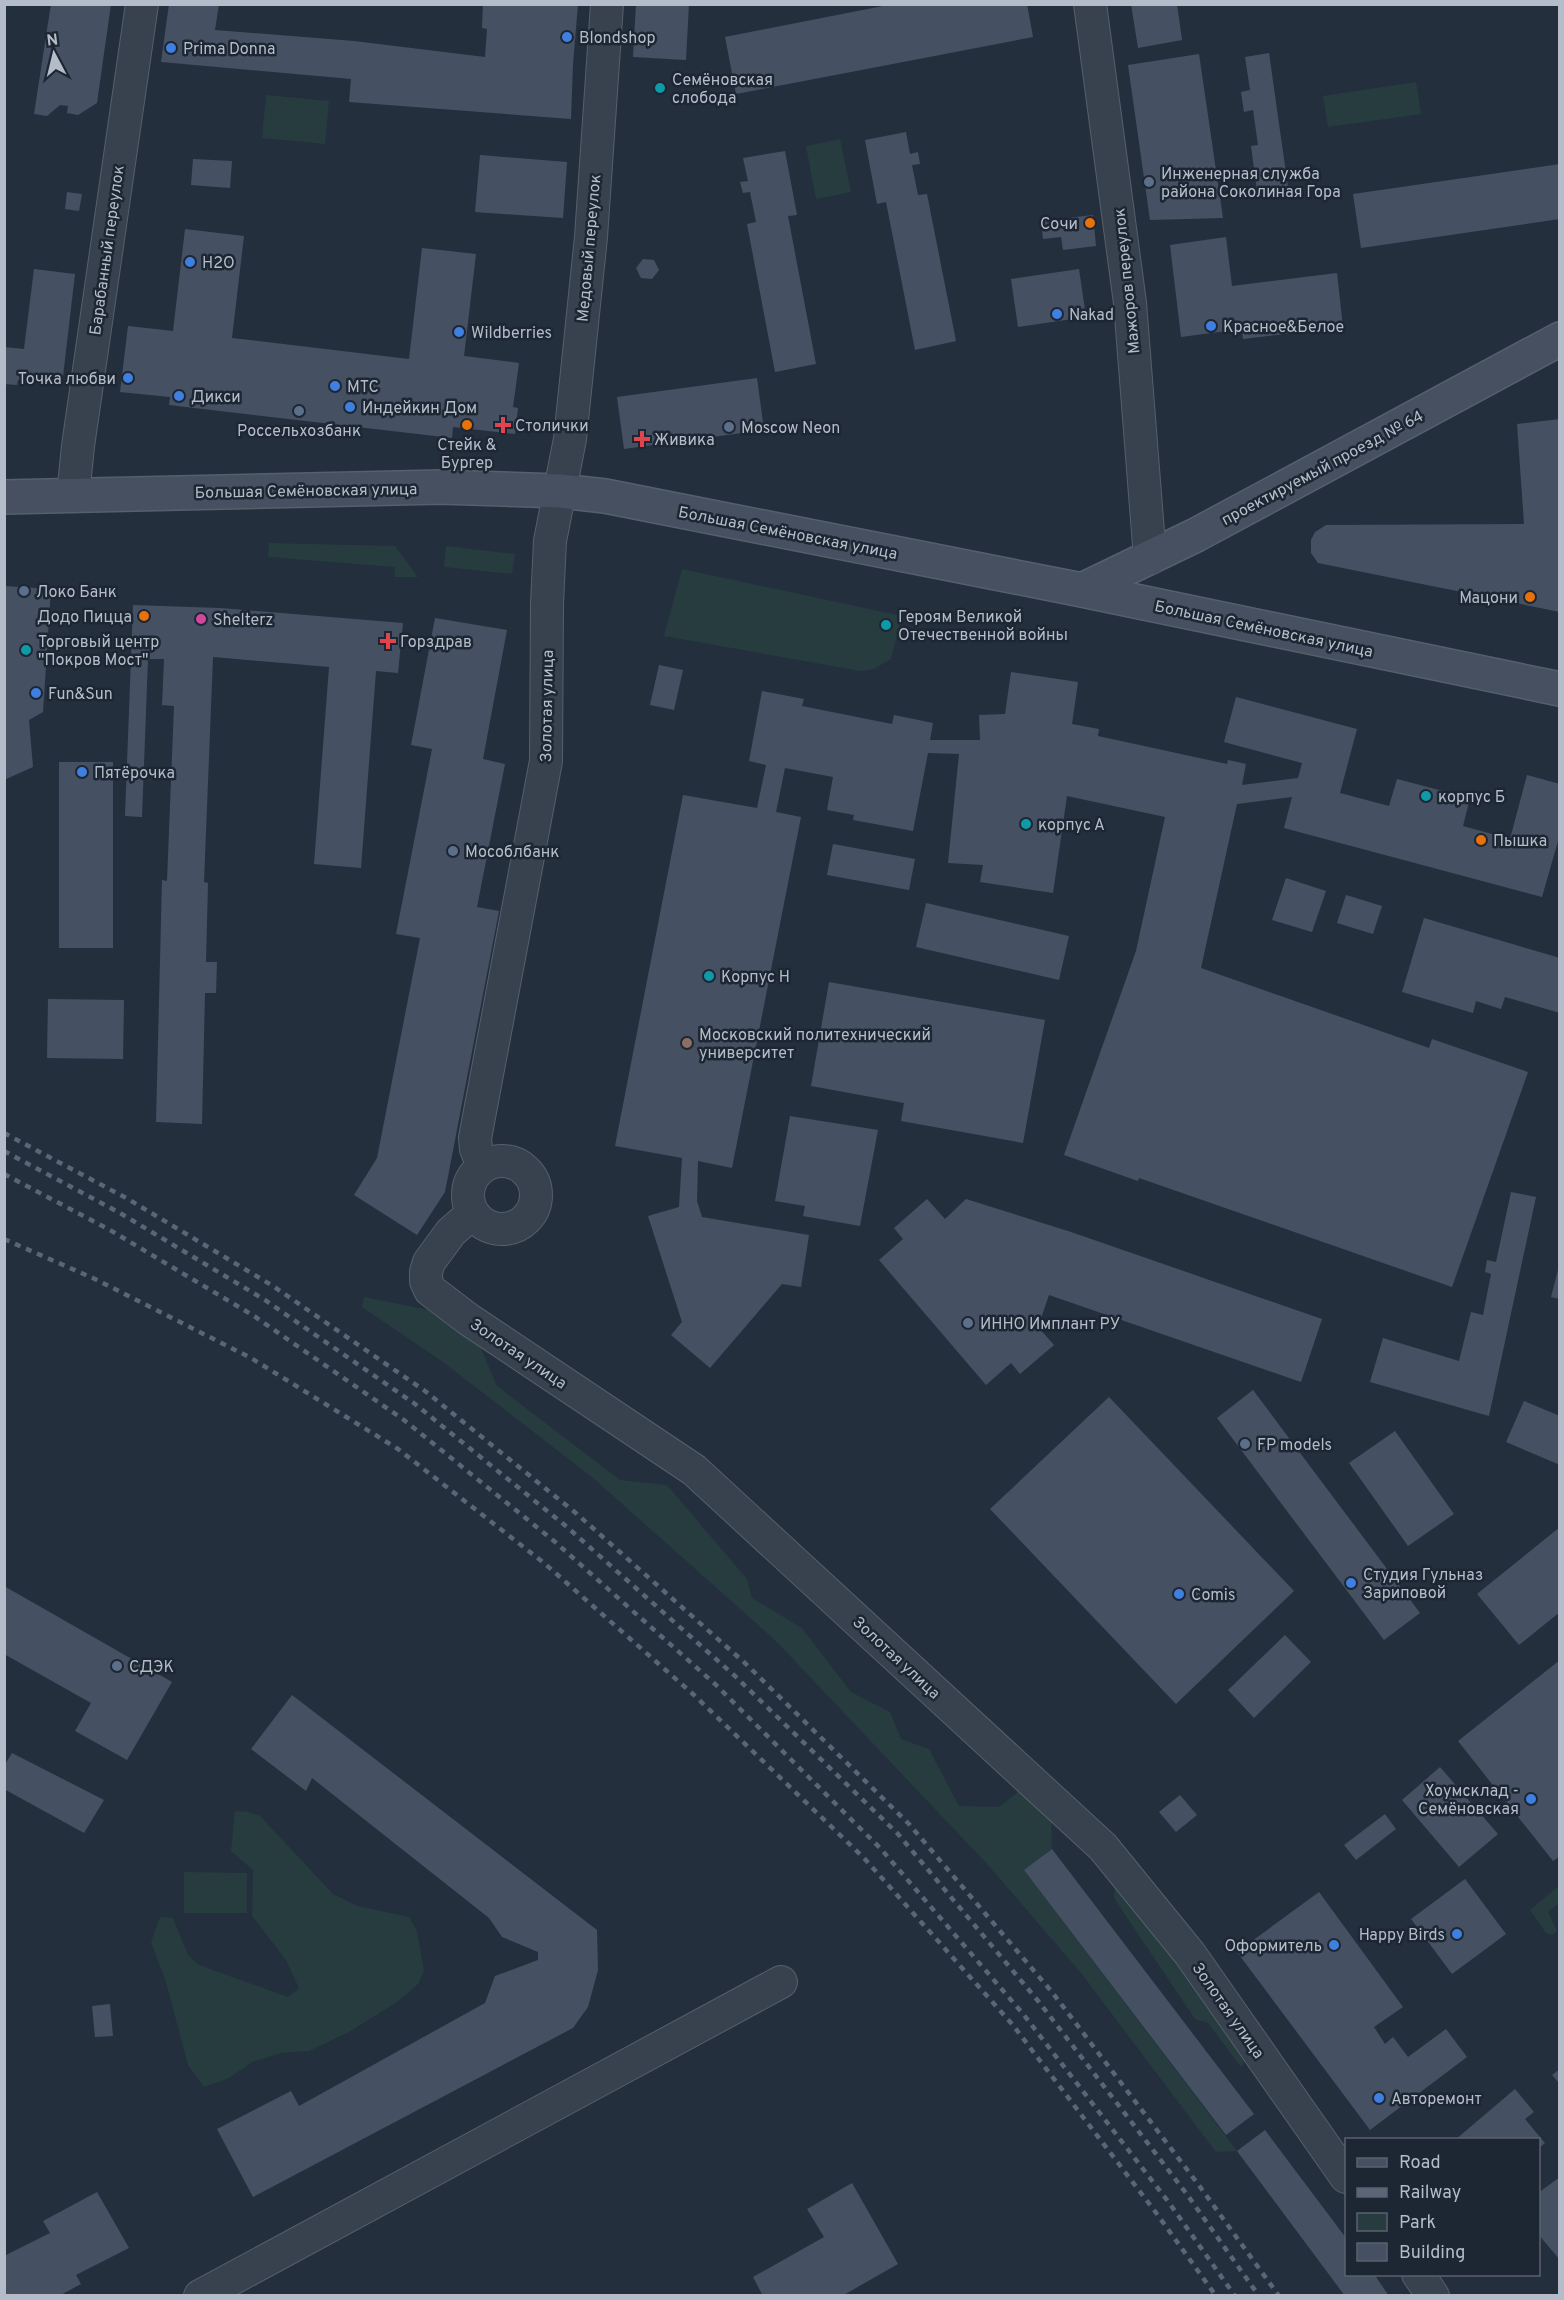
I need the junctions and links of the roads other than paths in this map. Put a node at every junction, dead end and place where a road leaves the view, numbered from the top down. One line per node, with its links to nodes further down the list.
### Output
1 (142, 4): 6 (street, Барабанный переулок)
2 (607, 4): 5 (street, Медовый переулок)
3 (1090, 4): 8 (street, Мажоров переулок)
4 (1560, 339): 8 (main road, проектируемый проезд № 64)
5 (560, 490): 6 (main road, Большая Семёновская улица); 9 (main road, Большая Семёновская улица); 11 (street, Золотая улица)
6 (73, 496): 7 (main road, Большая Семёновская улица)
7 (4, 497)
8 (1150, 558): 9 (main road, проектируемый проезд № 64)
9 (1082, 590): 10 (main road, Большая Семёновская улица)
10 (1560, 689)
11 (483, 1166): 12 (street); 12 (street)
12 (473, 1213): 14 (street, Золотая улица)
13 (781, 1982): 16 (street)
14 (1345, 2175)
15 (1419, 2276): 17 (street)
16 (200, 2295)
17 (1433, 2295)

